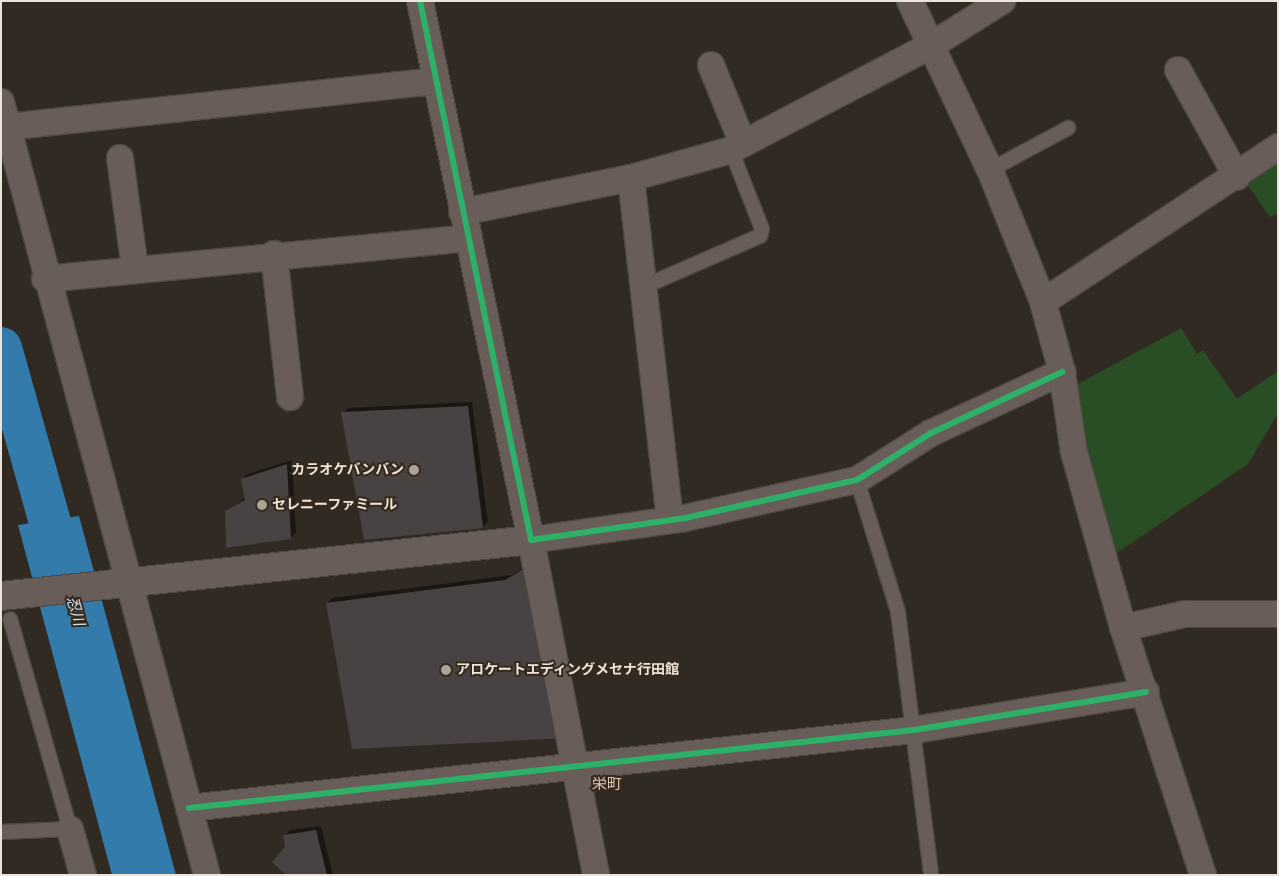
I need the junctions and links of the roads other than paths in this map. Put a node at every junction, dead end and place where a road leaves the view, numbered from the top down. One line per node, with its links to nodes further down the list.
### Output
1 (420, 1): 7 (street)
2 (910, 1): 4 (street)
3 (1002, 1): 4 (street)
4 (932, 45): 11 (street); 14 (street)
5 (711, 65): 11 (street)
6 (1178, 70): 16 (street)
7 (434, 81): 9 (street); 17 (street)
8 (1, 102): 9 (street)
9 (6, 127): 21 (street)
10 (1068, 128): 14 (lane)
11 (737, 147): 15 (street); 22 (lane)
12 (1278, 148): 16 (street)
13 (120, 158): 20 (street)
14 (990, 170): 23 (street)
15 (631, 178): 17 (street); 22 (street)
16 (1237, 178): 23 (street)
17 (462, 212): 18 (street)
18 (469, 238): 19 (street); 28 (street)
19 (274, 254): 20 (street); 25 (street)
20 (135, 269): 21 (street)
21 (45, 279): 29 (street)
22 (643, 288): 27 (street)
23 (1043, 302): 24 (street)
24 (1062, 372): 26 (street); 32 (street)
25 (290, 397)
26 (857, 480): 27 (street); 34 (lane)
27 (670, 520): 28 (street)
28 (530, 540): 29 (street); 35 (street)
29 (126, 582): 30 (street); 36 (street)
30 (6, 601): 37 (lane)
31 (1278, 614): 32 (street)
32 (1124, 628): 33 (street)
33 (1146, 692): 34 (street); 43 (street)
34 (914, 730): 35 (street); 42 (lane)
35 (573, 766): 36 (street); 41 (street)
36 (189, 808): 40 (street)
37 (70, 829): 38 (lane); 39 (street)
38 (1, 832)
39 (84, 875)
40 (207, 875)
41 (596, 875)
42 (931, 875)
43 (1203, 875)

